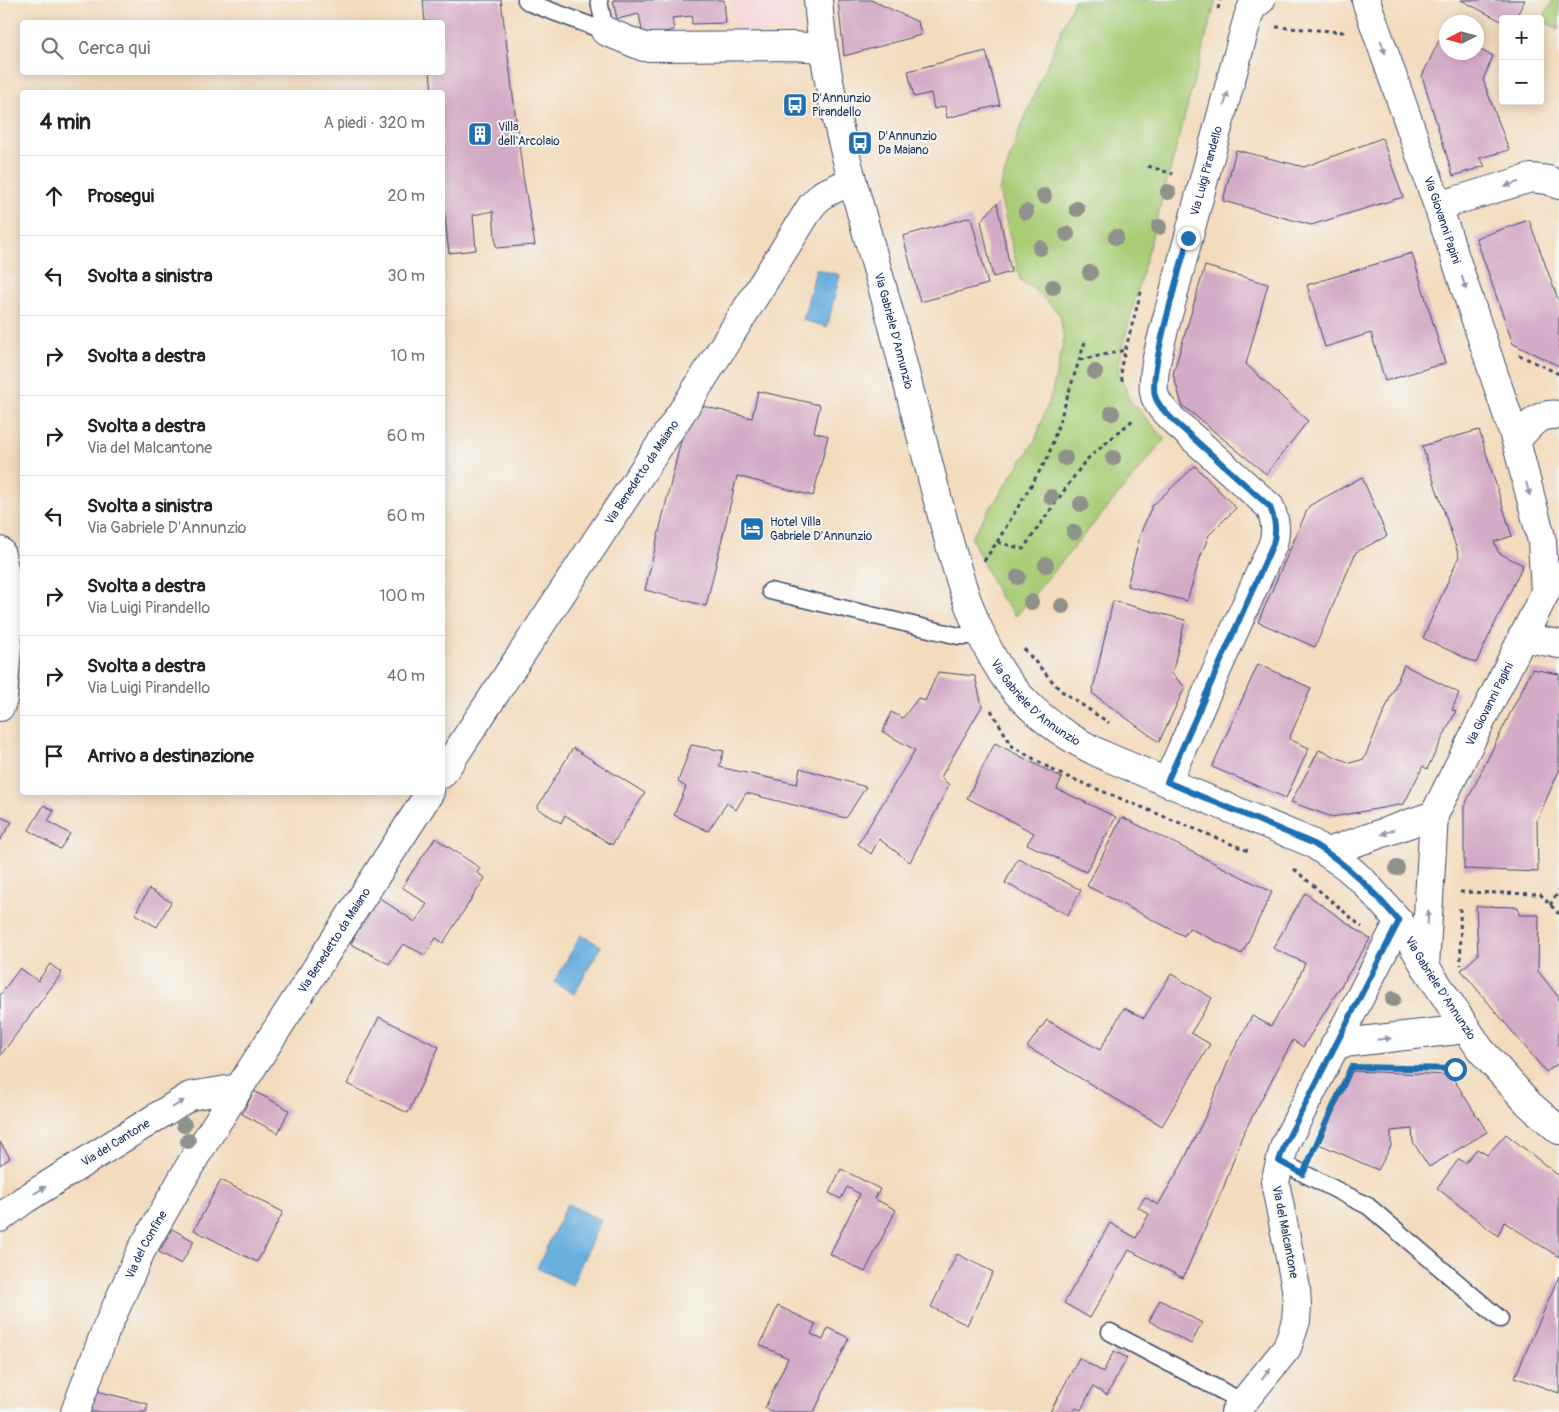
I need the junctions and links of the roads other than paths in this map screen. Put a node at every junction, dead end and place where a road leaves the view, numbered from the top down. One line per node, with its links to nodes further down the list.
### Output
1 (526, 0): 7 (lane)
2 (600, 0): 7 (lane)
3 (818, 0): 8 (street, Via Gabriele D'Annunzio)
4 (1261, 0): 23 (street, Via Luigi Pirandello, one-way to 4)
5 (1367, 0): 6 (street); 11 (street, Via Giovanni Papini, one-way to 11)
6 (1348, 12)
7 (605, 31): 8 (street)
8 (823, 48): 9 (street, Via Gabriele D'Annunzio)
9 (852, 181): 18 (street, Via Gabriele D'Annunzio); 22 (street, Via Benedetto da Maiano)
10 (1559, 185): 11 (street, one-way to 11)
11 (1438, 206): 13 (street, Via Giovanni Papini, one-way to 13)
12 (1559, 416): 13 (street)
13 (1516, 442): 17 (street, Via Giovanni Papini, one-way to 17)
14 (0, 551): 21 (street)
15 (1559, 558): 17 (street, Via Giovanni Papini)
16 (770, 591): 18 (lane)
17 (1545, 593): 19 (street, Via Giovanni Papini)
18 (983, 636): 23 (street, Via Gabriele D'Annunzio)
19 (1522, 637): 20 (street); 25 (street, Via Giovanni Papini)
20 (1559, 644)
21 (0, 707)
22 (445, 769)
23 (1167, 782): 26 (street, Via Gabriele D'Annunzio)
24 (428, 795): 31 (street, Via Benedetto da Maiano)
25 (1434, 815): 26 (street, one-way to 26); 28 (street, Via Giovanni Papini, one-way to 25)
26 (1328, 852): 27 (street, Via Gabriele D'Annunzio)
27 (1399, 921): 28 (street, Via Gabriele D'Annunzio); 30 (street)
28 (1425, 966): 29 (street, Via Gabriele D'Annunzio)
29 (1466, 1030): 30 (street, one-way to 29); 32 (street, Via Gabriele D'Annunzio)
30 (1335, 1044): 33 (street)
31 (239, 1088): 34 (street, Via del Cantone, one-way to 31); 38 (street, Via del Confine)
32 (1559, 1130)
33 (1277, 1172): 35 (lane); 37 (street, Via del Malcantone, one-way to 33)
34 (0, 1218)
35 (1500, 1319)
36 (1110, 1332): 37 (lane)
37 (1239, 1407)
38 (75, 1412)

